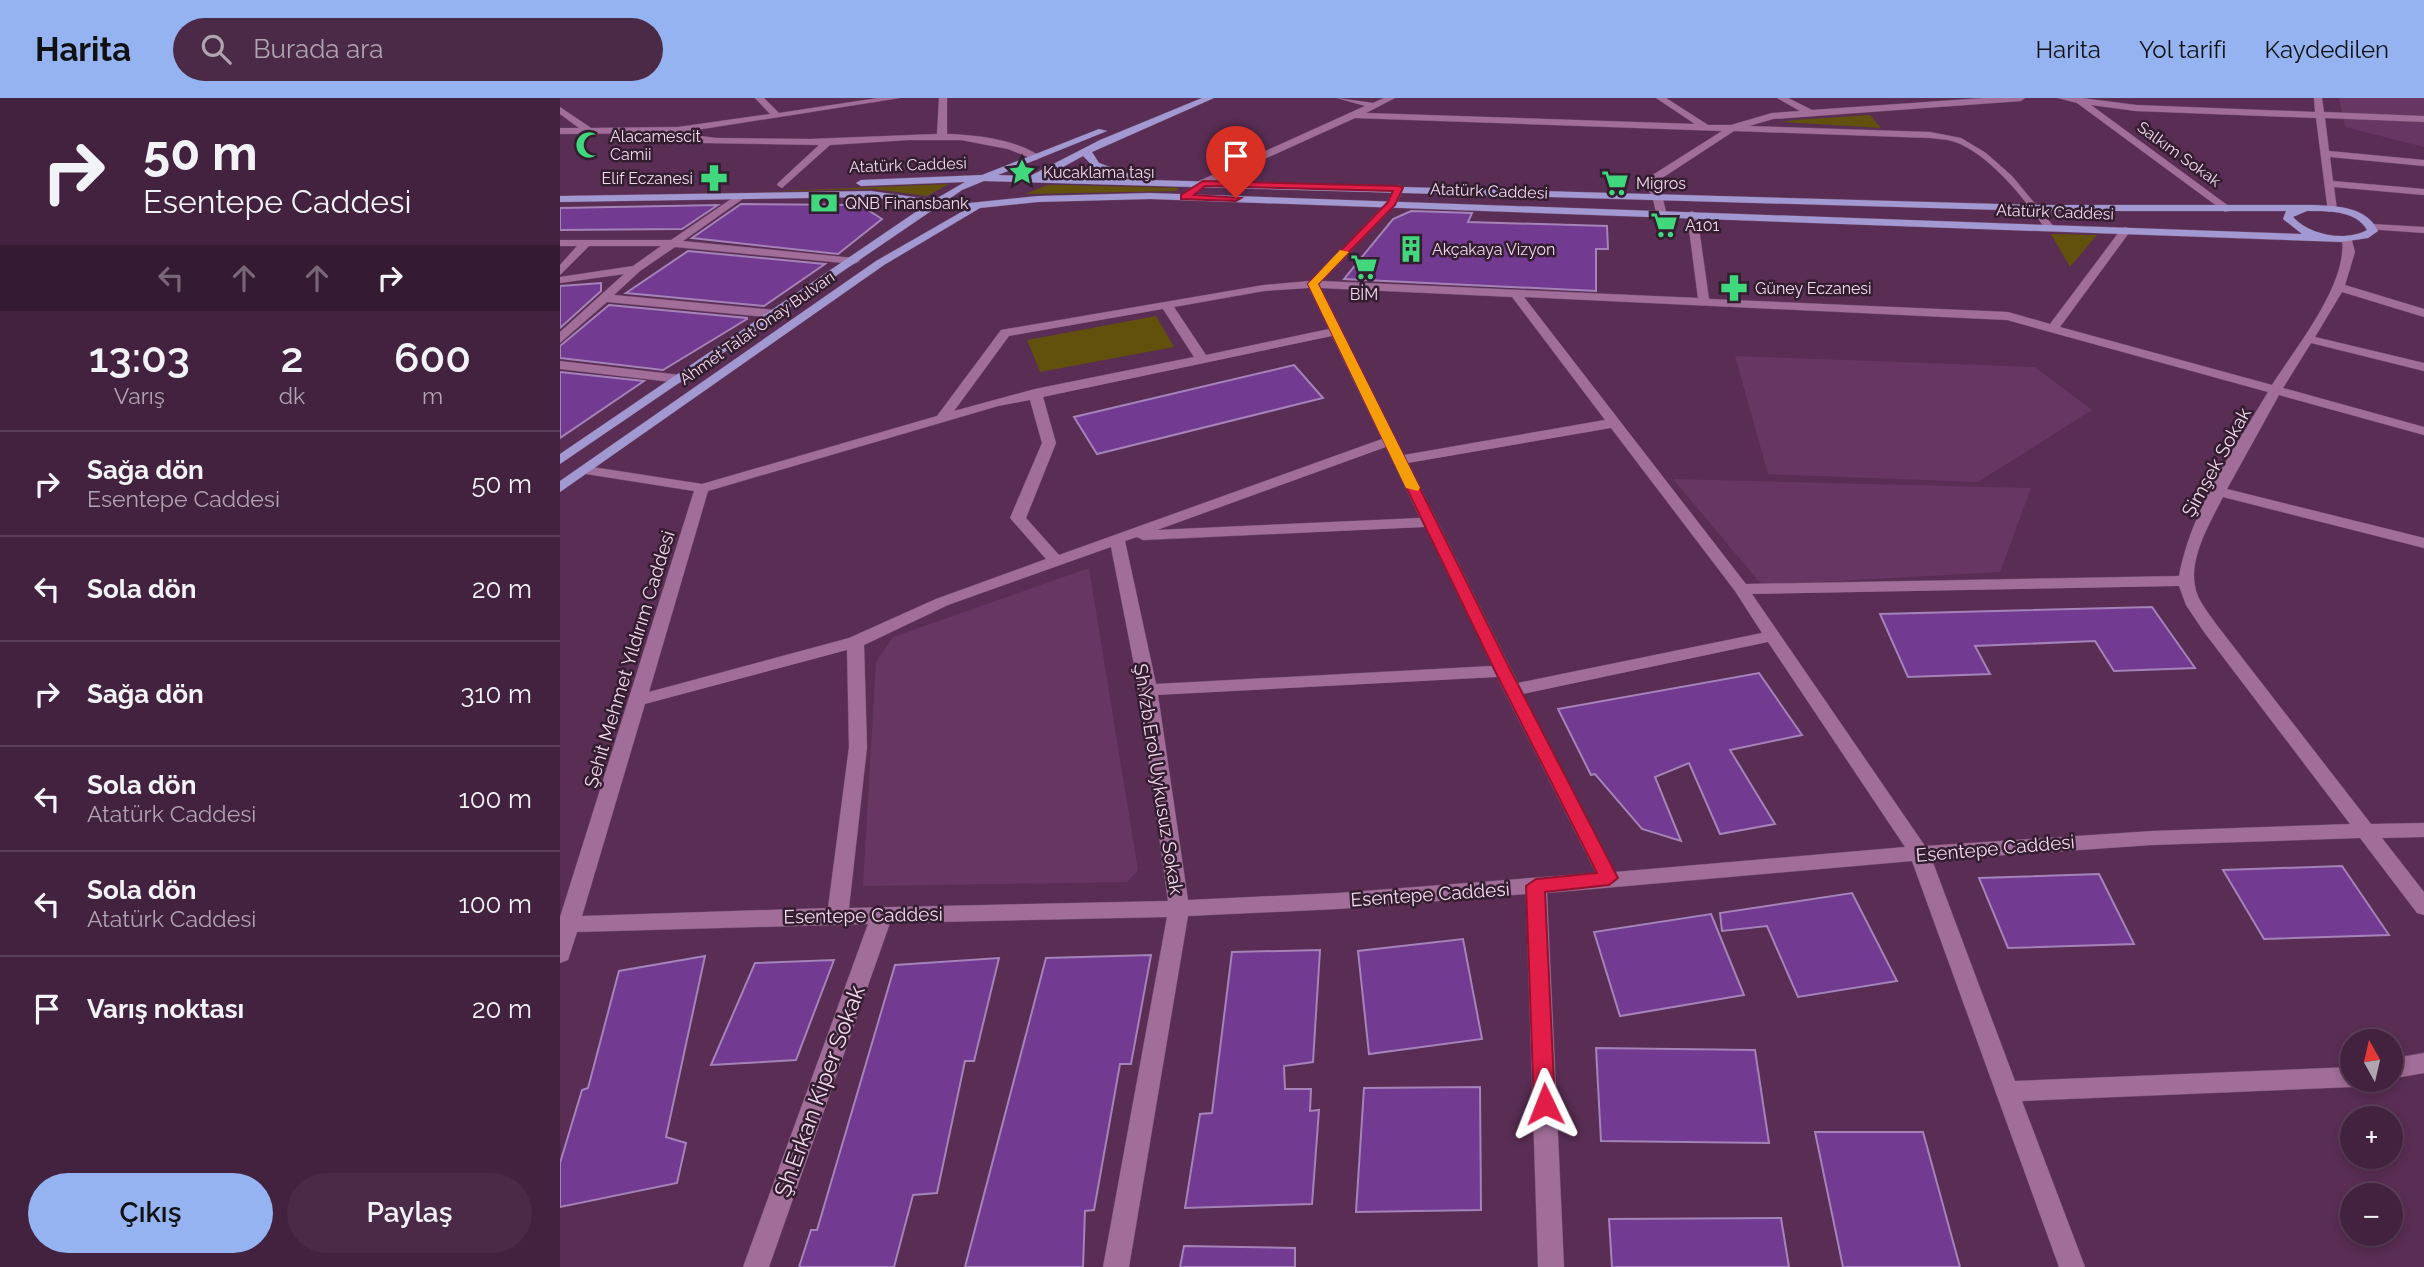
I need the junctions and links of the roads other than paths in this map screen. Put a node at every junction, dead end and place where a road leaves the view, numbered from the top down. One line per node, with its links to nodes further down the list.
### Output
1 (759, 98): 21 (street)
2 (896, 98): 21 (street)
3 (943, 98): 30 (street)
4 (1187, 98): 34 (main road)
5 (1210, 98): 32 (main road, Ahmet Talat Onay Bulvarı)
6 (1341, 98): 16 (street)
7 (1391, 98): 16 (street)
8 (1660, 98): 25 (street)
9 (1781, 98): 20 (street)
10 (1845, 98): 17 (street)
11 (2021, 98): 17 (street)
12 (2062, 98): 13 (street)
13 (2079, 98): 19 (street); 53 (street, Salkım Sokak)
14 (2210, 98): 19 (street)
15 (2318, 98): 23 (street)
16 (1374, 106): 22 (street)
17 (1868, 109): 20 (street)
18 (560, 110): 29 (street)
19 (2213, 111): 23 (street)
20 (1810, 113): 26 (street)
21 (776, 115): 27 (street)
22 (1354, 116): 25 (street); 39 (street)
23 (2322, 116): 24 (street); 33 (street)
24 (2424, 119)
25 (1706, 127): 26 (street)
26 (1732, 128): 45 (street); 51 (street)
27 (660, 130): 29 (street); 31 (street)
28 (560, 131): 29 (street)
29 (589, 131)
30 (942, 135): 31 (street); 34 (street)
31 (828, 142): 41 (street)
32 (1087, 150): 37 (main road, Ahmet Talat Onay Bulvarı); 38 (main road)
33 (2326, 154): 35 (street); 40 (street)
34 (1036, 157): 36 (main road)
35 (2424, 163)
36 (979, 178): 37 (main road, Atatürk Caddesi); 41 (main road, Atatürk Caddesi); 49 (main road, Ahmet Talat Onay Bulvarı)
37 (1031, 180): 38 (main road, Atatürk Caddesi); 50 (main road, Ahmet Talat Onay Bulvarı)
38 (1159, 183): 39 (main road, Atatürk Caddesi)
39 (1203, 183): 44 (main road, Atatürk Caddesi); 47 (street)
40 (2330, 184): 43 (street); 54 (street)
41 (782, 185): 42 (main road, Atatürk Caddesi)
42 (560, 189)
43 (2424, 192)
44 (1395, 195): 45 (main road, Atatürk Caddesi); 47 (main road, Atatürk Caddesi); 55 (main road, Atatürk Caddesi); 69 (street)
45 (1657, 195): 51 (main road, Atatürk Caddesi); 55 (street)
46 (740, 196): 48 (main road, Atatürk Caddesi); 49 (main road, Atatürk Caddesi); 64 (street)
47 (1184, 197): 50 (main road, Atatürk Caddesi)
48 (560, 199)
49 (934, 204): 50 (main road, Atatürk Caddesi); 65 (main road, Ahmet Talat Onay Bulvarı)
50 (979, 206): 93 (main road, Ahmet Talat Onay Bulvarı)
51 (2038, 208): 53 (main road, Atatürk Caddesi); 58 (street)
52 (2306, 208): 53 (main road, Atatürk Caddesi); 54 (main road, Atatürk Caddesi); 61 (main road)
53 (2229, 210)
54 (2332, 210): 57 (main road, Atatürk Caddesi)
55 (1661, 212): 56 (main road, Atatürk Caddesi)
56 (1692, 214): 58 (main road, Atatürk Caddesi); 73 (street)
57 (2372, 227): 60 (street); 61 (main road)
58 (2050, 228): 59 (main road, Atatürk Caddesi)
59 (2126, 230): 61 (main road, Atatürk Caddesi); 77 (street)
60 (2424, 230)
61 (2340, 238): 70 (street, Şimşek Sokak)
62 (560, 243): 63 (street)
63 (586, 243): 64 (street); 67 (street)
64 (673, 243): 65 (street); 66 (street)
65 (854, 261): 76 (main road, Ahmet Talat Onay Bulvarı)
66 (636, 269): 68 (street); 72 (street)
67 (560, 272)
68 (560, 280)
69 (1313, 284): 71 (street); 74 (street); 78 (street)
70 (2339, 287): 75 (street); 80 (street, Şimşek Sokak)
71 (1516, 293): 73 (street); 88 (street)
72 (605, 298): 76 (street); 79 (street)
73 (1704, 302): 77 (street)
74 (1166, 304): 81 (street); 87 (street)
75 (2424, 313)
76 (776, 314): 84 (main road, Ahmet Talat Onay Bulvarı)
77 (2054, 327): 85 (street)
78 (1336, 331): 81 (street); 90 (street)
79 (560, 339)
80 (2308, 339): 83 (street); 85 (street, Şimşek Sokak)
81 (1202, 359): 86 (street)
82 (560, 365): 84 (street)
83 (2424, 367)
84 (680, 379): 91 (main road, Ahmet Talat Onay Bulvarı)
85 (2278, 391): 89 (street); 96 (street, Şimşek Sokak)
86 (1035, 393): 87 (street); 100 (street)
87 (942, 418): 95 (street)
88 (1614, 423): 92 (street); 102 (street)
89 (2424, 431)
90 (1390, 441): 92 (street); 98 (street)
91 (560, 460)
92 (1400, 460): 97 (street)
93 (586, 470): 94 (main road, Ahmet Talat Onay Bulvarı); 95 (street)
94 (560, 488)
95 (702, 488): 108 (street, Şehit Mehmet Yıldırım Caddesi)
96 (2219, 491): 99 (street); 101 (street, Şimşek Sokak)
97 (1430, 522): 98 (street); 105 (street)
98 (1121, 538): 100 (street); 106 (street, Şh.Yzb.Erol Uykusuz Sokak)
99 (2424, 543)
100 (1056, 561): 104 (street)
101 (2186, 581): 102 (street); 109 (street)
102 (1741, 589): 103 (street)
103 (1773, 636): 107 (street); 111 (street)
104 (855, 642): 108 (street); 117 (street)
105 (1503, 671): 106 (street); 107 (street)
106 (1148, 690): 114 (street, Şh.Yzb.Erol Uykusuz Sokak)
107 (1513, 690): 112 (street)
108 (639, 700): 118 (street, Şehit Mehmet Yıldırım Caddesi)
109 (2367, 830): 110 (street, Esentepe Caddesi); 111 (street, Esentepe Caddesi); 115 (street)
110 (2424, 830)
111 (1919, 853): 112 (street, Esentepe Caddesi); 123 (street)
112 (1609, 878): 113 (street, Esentepe Caddesi)
113 (1536, 886): 114 (street, Esentepe Caddesi); 126 (street)
114 (1179, 907): 116 (street, Esentepe Caddesi); 125 (street, Şh.Yzb.Erol Uykusuz Sokak)
115 (2424, 907)
116 (882, 915): 117 (street, Esentepe Caddesi); 124 (street, Şh.Erkan Kiper Sokak)
117 (838, 916): 118 (street, Esentepe Caddesi)
118 (565, 925): 119 (street, Şehit Mehmet Yıldırım Caddesi)
119 (560, 954)
120 (2424, 1063): 121 (street)
121 (2403, 1067)
122 (2340, 1077): 123 (street)
123 (2008, 1091): 127 (street)
124 (757, 1267)
125 (1116, 1267)
126 (1551, 1267)
127 (2072, 1267)

